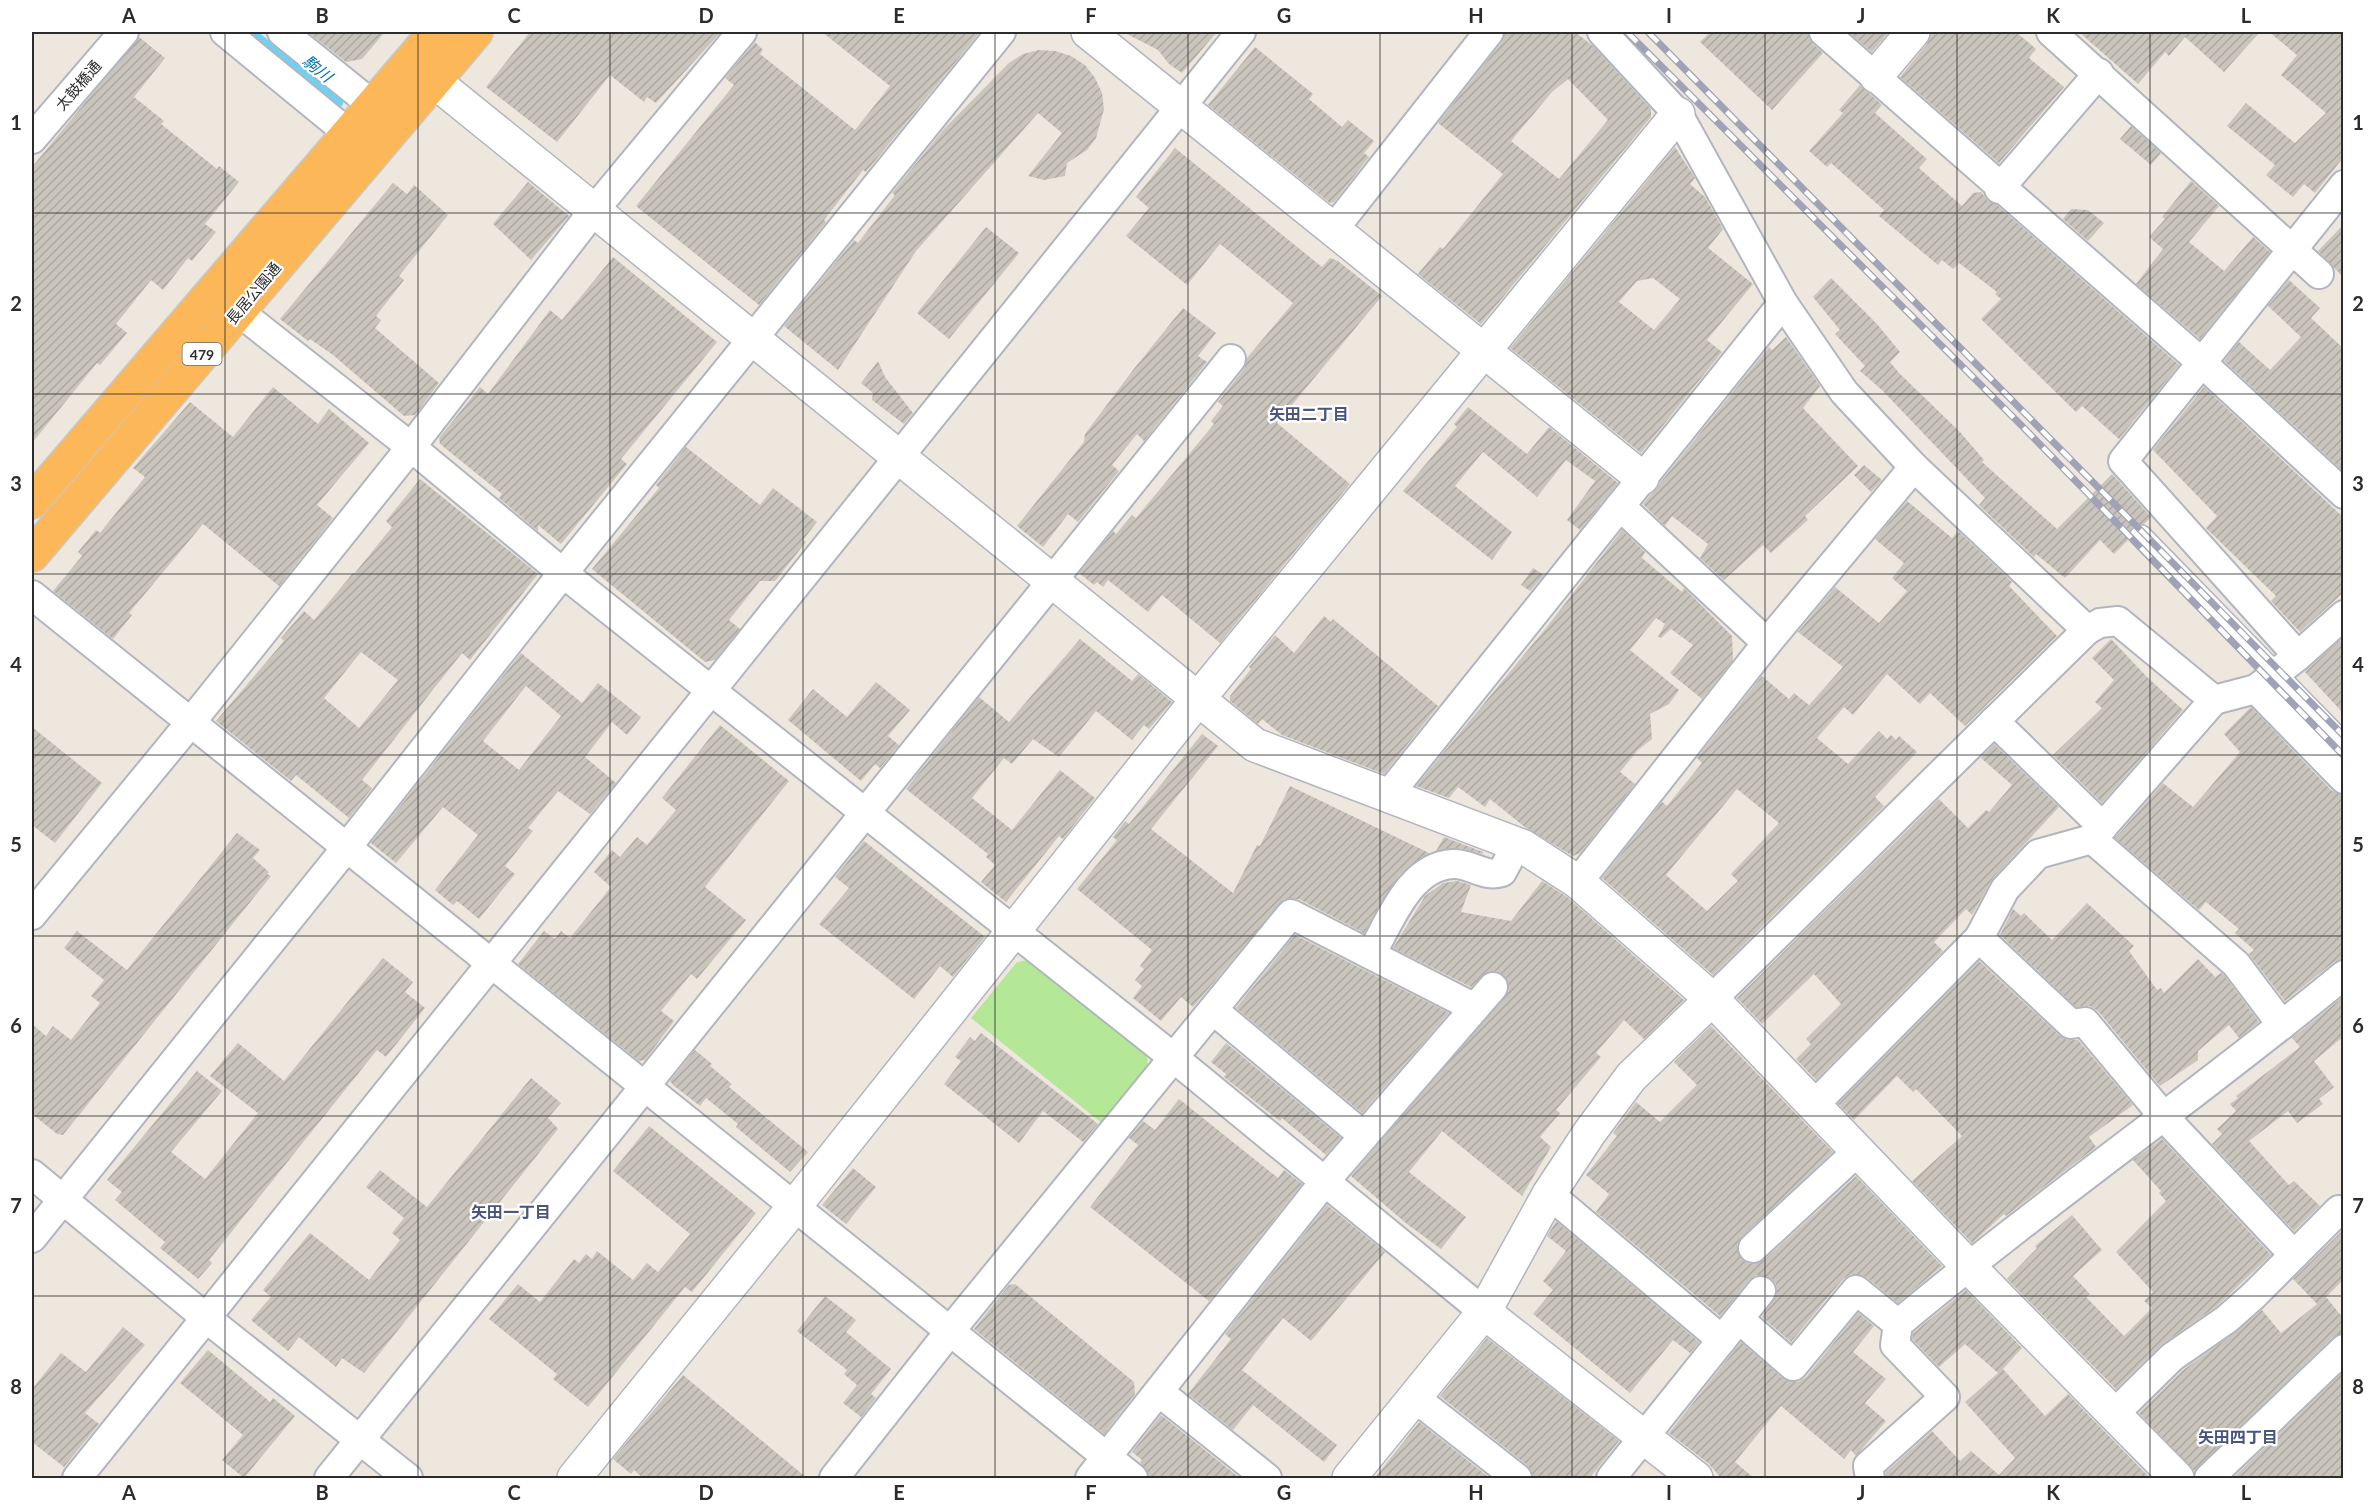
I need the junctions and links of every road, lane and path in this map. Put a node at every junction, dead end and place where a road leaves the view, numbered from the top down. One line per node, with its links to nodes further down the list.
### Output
1 (124, 32): 21 (street, 太鼓橋通)
2 (225, 32): 22 (street)
3 (282, 32): 20 (street)
4 (435, 32): 15 (highway, 長居公園通 / 479)
5 (476, 32): 15 (highway, 長居公園通 / 479)
6 (742, 32): 25 (street)
7 (1001, 32): 31 (street)
8 (1088, 32): 18 (street)
9 (1241, 32): 18 (street)
10 (1490, 32): 26 (street)
11 (1602, 32): 19 (street)
12 (1824, 32): 17 (street)
13 (1913, 32): 17 (street)
14 (2051, 32): 16 (street)
15 (422, 71): 20 (highway, 長居公園通 / 479); 25 (street)
16 (2098, 73): 24 (street); 27 (street)
17 (1876, 76): 24 (street)
18 (1182, 108): 26 (street); 36 (street)
19 (1678, 114): 29 (street); 32 (street)
20 (385, 115): 22 (highway, 長居公園通 / 479)
21 (32, 139)
22 (361, 143): 30 (highway, 長居公園通 / 479); 40 (highway, 長居公園通 / 479)
23 (2343, 185): 27 (street)
24 (2000, 188): 34 (street)
25 (595, 209): 31 (street); 35 (street)
26 (1333, 230): 32 (street)
27 (2291, 249): 28 (street); 34 (street)
28 (2319, 274)
29 (1783, 303): 37 (street); 38 (street)
30 (238, 311): 35 (street); 43 (highway, 長居公園通 / 479)
31 (752, 340): 36 (street); 44 (street)
32 (1484, 351): 38 (street); 53 (street)
33 (1231, 359): 45 (street)
34 (2201, 362): 39 (street); 50 (street)
35 (411, 447): 44 (street); 56 (street)
36 (900, 459): 45 (street); 52 (street)
37 (1914, 467): 48 (street); 49 (street)
38 (1642, 478): 41 (street)
39 (2343, 494)
40 (32, 502)
41 (1620, 506): 49 (street); 59 (street)
42 (2141, 537): 51 (street)
43 (32, 555)
44 (563, 573): 52 (street); 63 (street)
45 (1052, 581): 53 (street); 60 (street)
46 (32, 595): 56 (street)
47 (2343, 615): 50 (street)
48 (2087, 630): 54 (street); 55 (street)
49 (1767, 643): 64 (street)
50 (2298, 656): 51 (street)
51 (2265, 681): 54 (street); 57 (street); 58 (street)
52 (711, 689): 60 (street); 69 (street)
53 (1198, 699): 59 (street); 66 (street)
54 (2214, 700): 61 (street)
55 (1994, 721): 61 (street); 71 (street)
56 (191, 722): 63 (street); 65 (street)
57 (2343, 744)
58 (2343, 779)
59 (1389, 794): 62 (street)
60 (866, 811): 66 (street); 75 (street)
61 (2097, 833): 67 (street); 73 (street)
62 (1517, 844): 64 (street); 68 (street)
63 (347, 847): 69 (street); 83 (street)
64 (1578, 882): 71 (street)
65 (32, 915)
66 (1014, 931): 74 (street); 84 (street)
67 (1979, 938): 76 (street); 77 (street)
68 (1371, 954): 72 (street); 78 (street)
69 (490, 962): 75 (street); 92 (street)
70 (2343, 975): 73 (street)
71 (1712, 999): 76 (street); 82 (street)
72 (1213, 1010): 74 (street); 78 (street)
73 (2282, 1025): 77 (street)
74 (1174, 1058): 81 (street); 95 (street)
75 (643, 1085): 84 (street); 101 (street)
76 (1814, 1105): 79 (street)
77 (2164, 1118): 88 (street); 89 (street)
78 (1364, 1136): 81 (street)
79 (1857, 1151): 87 (street); 89 (street)
80 (32, 1173): 83 (street)
81 (1325, 1181): 91 (street); 97 (street)
82 (1549, 1194): 91 (street); 94 (street)
83 (63, 1198): 86 (street); 92 (street)
84 (794, 1207): 95 (street); 107 (street)
85 (2343, 1214): 88 (street)
86 (32, 1238)
87 (1753, 1248)
88 (2294, 1255): 99 (street)
89 (1968, 1266): 93 (street); 99 (street)
90 (1761, 1291): 94 (street)
91 (1484, 1312): 98 (street); 100 (street)
92 (206, 1318): 101 (street); 104 (street)
93 (1898, 1324): 94 (street); 115 (street)
94 (1730, 1329): 100 (street)
95 (950, 1331): 102 (street); 108 (street)
96 (2343, 1349): 116 (street)
97 (1159, 1392): 102 (street); 110 (street)
98 (1415, 1398): 111 (street); 112 (street)
99 (2114, 1414): 103 (street)
100 (1644, 1436): 113 (street); 114 (street)
101 (360, 1440): 105 (street); 106 (street)
102 (1099, 1468): 109 (street)
103 (2169, 1476)
104 (77, 1479)
105 (329, 1479)
106 (408, 1479)
107 (574, 1479)
108 (834, 1479)
109 (1132, 1479)
110 (1267, 1479)
111 (1349, 1479)
112 (1517, 1479)
113 (1611, 1479)
114 (1696, 1479)
115 (1870, 1479)
116 (2209, 1479)

